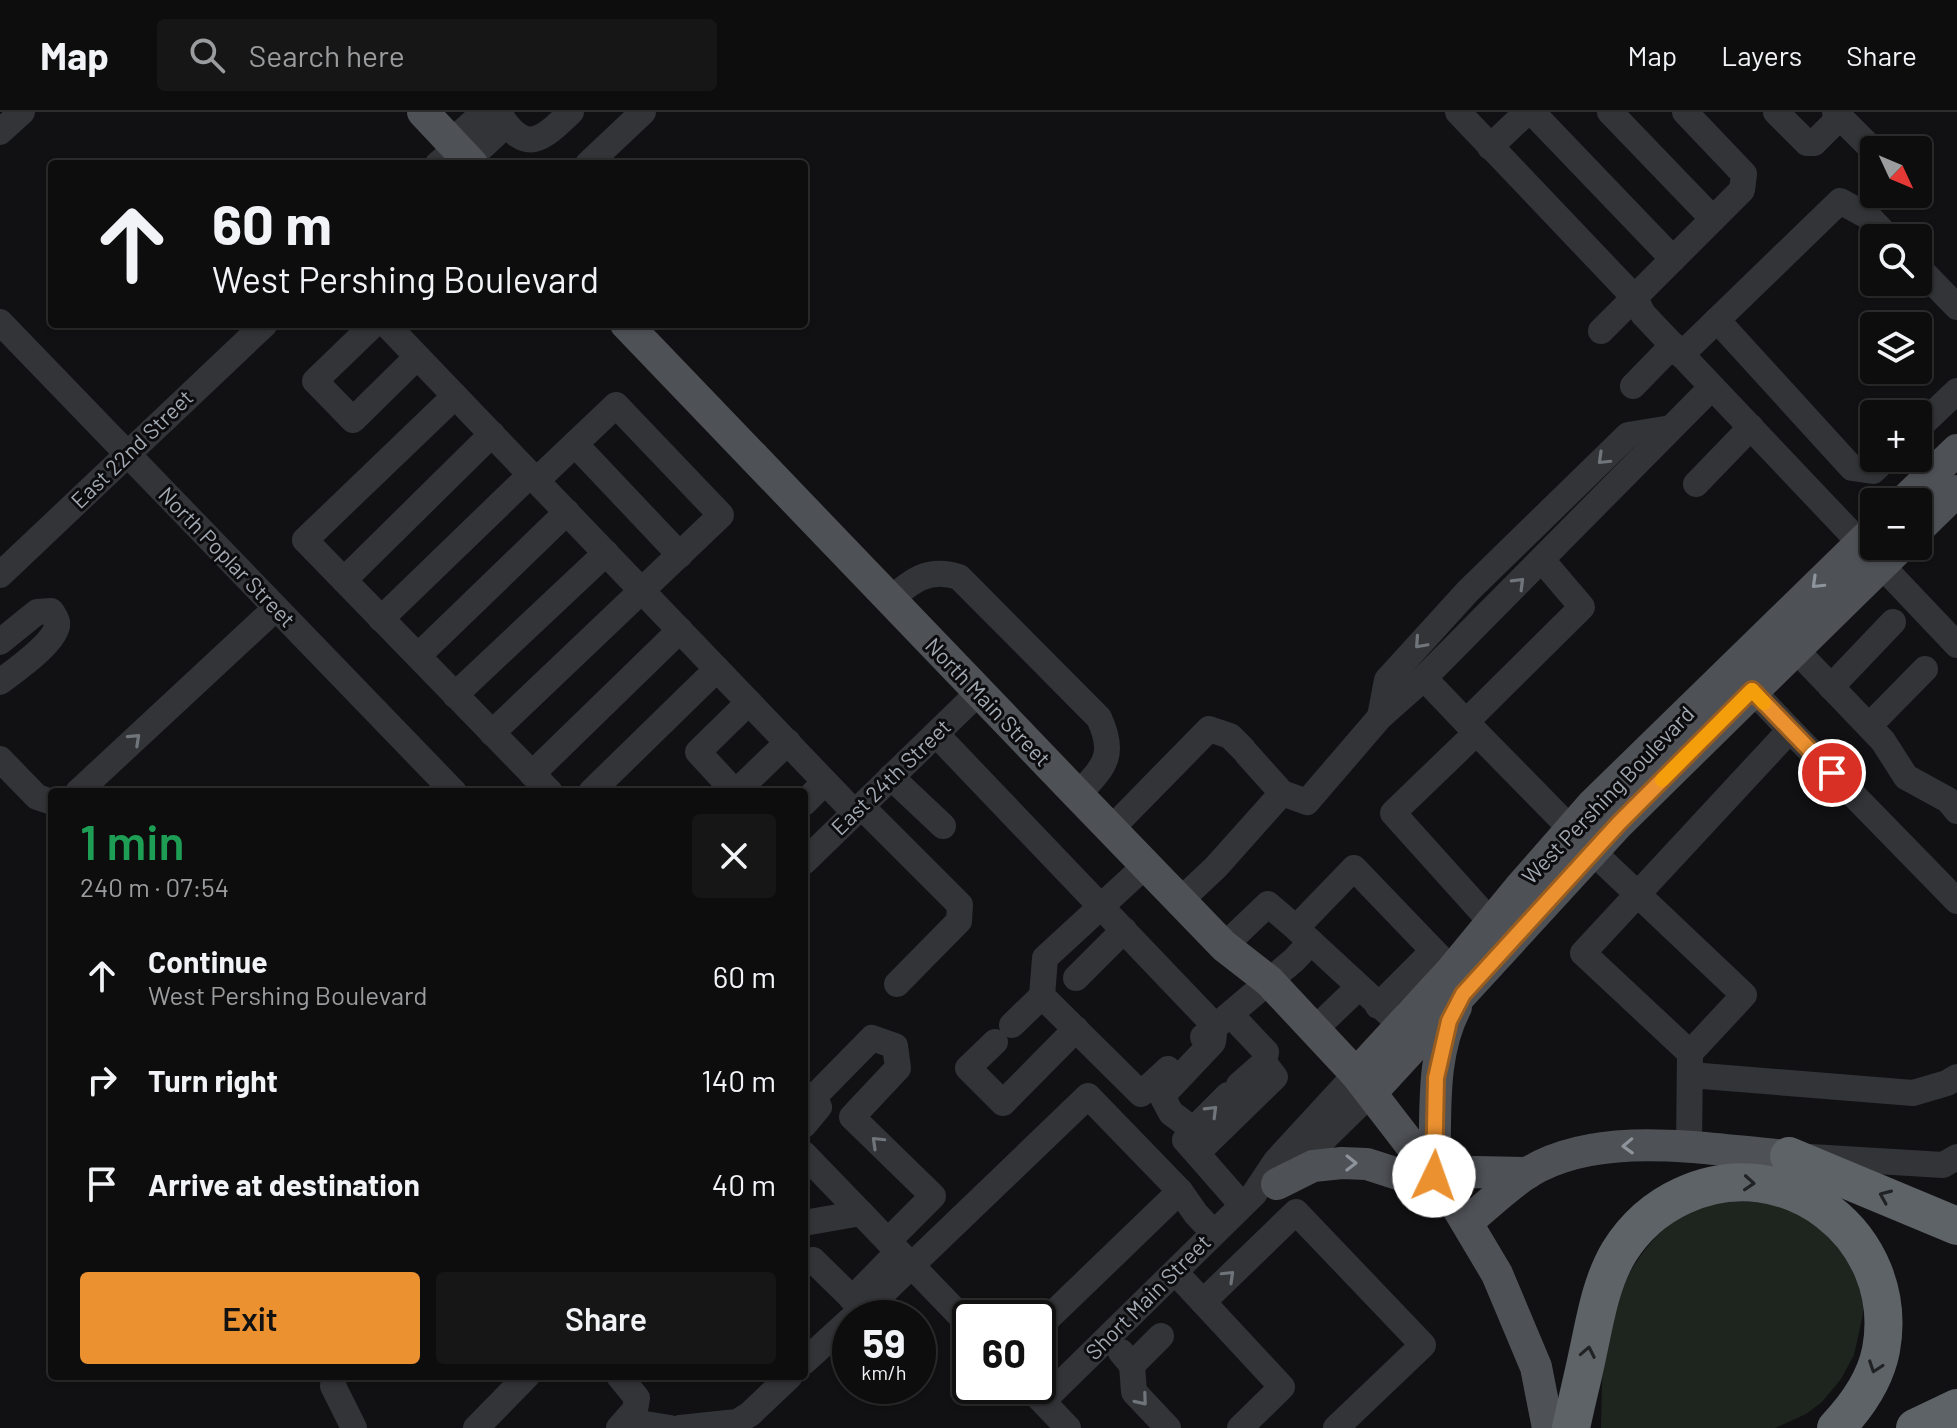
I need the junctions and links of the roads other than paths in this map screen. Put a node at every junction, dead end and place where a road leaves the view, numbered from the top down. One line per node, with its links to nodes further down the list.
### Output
1 (22, 112): 12 (street)
2 (423, 112): 15 (main road)
3 (571, 112): 10 (street)
4 (643, 112): 16 (street)
5 (1458, 112): 14 (street)
6 (1529, 112): 14 (street); 19 (street)
7 (1610, 112): 17 (street)
8 (1685, 112): 17 (street)
9 (1776, 112): 11 (street)
10 (501, 113): 15 (street)
11 (1838, 114): 13 (street)
12 (0, 132)
13 (1860, 137)
14 (1490, 147): 21 (street)
15 (457, 156)
16 (592, 160)
17 (1713, 219): 19 (street)
18 (1876, 224): 23 (street)
19 (1673, 259): 21 (street)
20 (1932, 281): 22 (street)
21 (1635, 298): 29 (street); 30 (street)
22 (1957, 307)
23 (1717, 320): 30 (street); 43 (street)
24 (0, 322): 42 (street, North Poplar Street)
25 (261, 328): 42 (street, East 22nd Street)
26 (370, 328): 31 (street)
27 (390, 328): 31 (street)
28 (630, 328): 62 (main road, North Main Street)
29 (1601, 331)
30 (1677, 350): 32 (street); 33 (street)
31 (417, 357): 35 (street)
32 (1633, 386)
33 (1712, 387): 37 (street); 38 (street)
34 (1957, 391): 36 (street)
35 (455, 396): 39 (street); 60 (street)
36 (1932, 415)
37 (1751, 427): 46 (street); 49 (street)
38 (1671, 428): 56 (street); 80 (street, one-way to 80)
39 (492, 434): 45 (street); 60 (street)
40 (575, 444): 45 (street); 55 (street); 55 (street)
41 (1957, 450): 47 (main road)
42 (127, 453): 59 (street, East 22nd Street); 63 (street, North Poplar Street)
43 (1852, 468): 44 (street); 49 (street)
44 (1860, 469)
45 (534, 478): 50 (street); 64 (street)
46 (1696, 484)
47 (1918, 488)
48 (1957, 491): 51 (main road)
49 (1820, 499): 52 (street)
50 (567, 512): 54 (street); 70 (street)
51 (1932, 515)
52 (1860, 530)
53 (1860, 543): 104 (main road, West Pershing Boulevard, one-way to 104)
54 (606, 553): 61 (street); 78 (street)
55 (680, 555): 61 (street)
56 (1542, 560): 73 (street, one-way to 56); 82 (street)
57 (1887, 560): 69 (main road, West Pershing Boulevard)
58 (1894, 560): 68 (street)
59 (0, 575)
60 (344, 580): 64 (street)
61 (643, 591): 66 (street); 84 (street)
62 (889, 601): 77 (main road, North Main Street); 97 (street)
63 (276, 608): 91 (street, one-way to 63); 92 (street, North Poplar Street)
64 (381, 619): 70 (street)
65 (1893, 622): 75 (street)
66 (680, 630): 71 (street); 90 (street)
67 (0, 642): 74 (street)
68 (1957, 645)
69 (1795, 649): 75 (street); 76 (main road, West Pershing Boulevard)
70 (418, 656): 78 (street)
71 (717, 669): 79 (street); 93 (street)
72 (1925, 669): 81 (street)
73 (1424, 678): 80 (street); 82 (street)
74 (0, 682)
75 (1831, 687): 81 (street)
76 (1752, 690): 83 (street); 104 (main road, West Pershing Boulevard)
77 (979, 692): 85 (street, East 24th Street); 97 (main road, North Main Street)
78 (455, 695): 84 (street)
79 (749, 702): 86 (street); 94 (street)
80 (1380, 717): 96 (street)
81 (1869, 726): 101 (street)
82 (1471, 728): 104 (street); 111 (street)
83 (1790, 730): 107 (street); 109 (street)
84 (492, 733): 90 (street)
85 (936, 734): 88 (street, East 24th Street); 110 (street)
86 (788, 742): 89 (street); 95 (street)
87 (0, 759): 98 (street)
88 (891, 777): 100 (street, East 24th Street); 102 (street)
89 (825, 782): 99 (street); 100 (street)
90 (541, 783)
91 (82, 788)
92 (450, 788)
93 (595, 788)
94 (731, 788)
95 (739, 788)
96 (1282, 793): 103 (street); 108 (street)
97 (1078, 795): 103 (main road, North Main Street)
98 (44, 799)
99 (808, 799)
100 (858, 809): 105 (street, East 24th Street); 118 (street)
101 (1957, 811)
102 (943, 826)
103 (1111, 829): 106 (main road, North Main Street)
104 (1582, 840): 107 (street); 111 (main road, West Pershing Boulevard); 115 (main road, West Pershing Boulevard)
105 (808, 858)
106 (1146, 865): 108 (main road, North Main Street); 110 (street)
107 (1638, 893): 126 (street); 126 (street)
108 (1181, 900): 114 (main road, North Main Street)
109 (1957, 901)
110 (1101, 906): 112 (street); 120 (street)
111 (1492, 923): 115 (main road, West Pershing Boulevard)
112 (1124, 930): 116 (street); 122 (street)
113 (1303, 935): 114 (street); 115 (street); 117 (street); 119 (street)
114 (1224, 946): 117 (main road, North Main Street)
115 (1449, 971): 121 (main road, West Pershing Boulevard); 128 (main road, West Pershing Boulevard); 137 (main road)
116 (1076, 978)
117 (1269, 981): 122 (street); 124 (main road, North Main Street)
118 (897, 984)
119 (1359, 987): 121 (street); 124 (street)
120 (1042, 996): 123 (street); 123 (street)
121 (1390, 1015): 128 (main road, West Pershing Boulevard)
122 (1223, 1020): 125 (street); 125 (street, one-way to 125); 129 (street)
123 (1076, 1029): 129 (street)
124 (1315, 1029): 128 (main road, North Main Street)
125 (1264, 1063): 132 (street)
126 (1690, 1064): 127 (street); 131 (street)
127 (1957, 1077)
128 (1369, 1083): 137 (main road, North Main Street); 139 (street, Short Main Street)
129 (1141, 1094): 132 (street)
130 (808, 1120): 146 (street, one-way to 130)
131 (1689, 1148): 133 (main road); 136 (main road, one-way to 136)
132 (1197, 1153): 139 (street)
133 (1789, 1156): 134 (street); 144 (highway, one-way to 133)
134 (1957, 1157)
135 (808, 1158): 141 (street)
136 (1528, 1173): 137 (main road); 143 (main road)
137 (1434, 1176): 139 (main road, one-way to 137); 143 (main road, North Main Street)
138 (1180, 1191): 145 (street); 146 (street); 153 (street)
139 (1258, 1194): 140 (street); 145 (street, Short Main Street)
140 (1296, 1212): 151 (street, one-way to 140); 174 (street)
141 (861, 1213): 142 (street); 146 (street)
142 (808, 1222)
143 (1467, 1222): 175 (main road, North Main Street)
144 (1957, 1226)
145 (1214, 1233): 148 (street, Short Main Street)
146 (899, 1253): 150 (street); 152 (street)
147 (808, 1261): 149 (street)
148 (1175, 1272): 151 (street); 156 (street, Short Main Street)
149 (845, 1300)
150 (863, 1300)
151 (1203, 1302): 173 (street)
152 (952, 1307)
153 (1056, 1311)
154 (832, 1333): 157 (street)
155 (1161, 1336): 158 (street)
156 (1107, 1338): 158 (street); 159 (street, Short Main Street)
157 (808, 1358)
158 (1132, 1365): 172 (street, one-way to 172)
159 (1056, 1378)
160 (334, 1380): 167 (street)
161 (523, 1380): 168 (street)
162 (622, 1380): 166 (street)
163 (786, 1380): 170 (street)
164 (1045, 1404): 171 (street)
165 (1957, 1408): 178 (highway)
166 (623, 1425): 169 (street)
167 (354, 1428)
168 (476, 1428)
169 (670, 1428)
170 (680, 1428)
171 (1068, 1428)
172 (1168, 1428)
173 (1240, 1428)
174 (1336, 1428)
175 (1548, 1428)
176 (1571, 1428): 177 (highway, one-way to 177)
177 (1836, 1428)
178 (1915, 1428)

